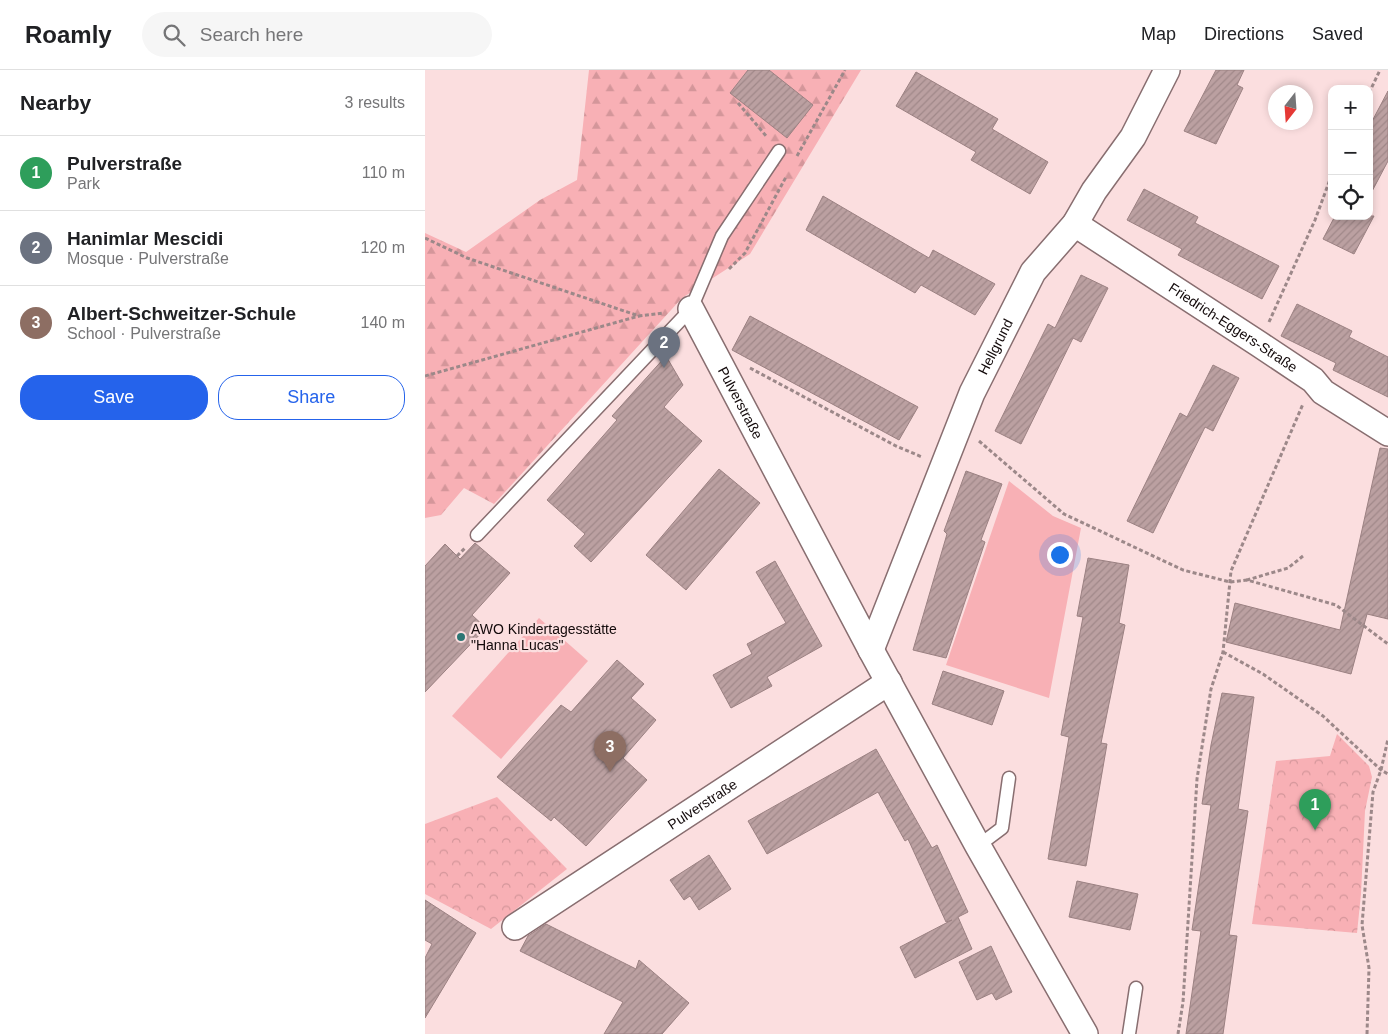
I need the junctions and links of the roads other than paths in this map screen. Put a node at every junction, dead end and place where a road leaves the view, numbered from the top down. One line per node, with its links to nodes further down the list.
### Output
1 (1167, 70): 3 (street, Hellgrund)
2 (779, 151): 4 (lane)
3 (1075, 224): 5 (street, Friedrich-Eggers-Straße); 7 (street, Hellgrund)
4 (691, 309): 6 (lane); 7 (street, Pulverstraße)
5 (1388, 433)
6 (477, 535)
7 (871, 650): 8 (street, Pulverstraße)
8 (889, 682): 10 (street, Pulverstraße); 11 (street, Pulverstraße)
9 (1009, 778): 10 (lane)
10 (978, 846): 13 (street, Pulverstraße)
11 (515, 927)
12 (1136, 988): 14 (lane)
13 (1085, 1034)
14 (1129, 1034)

